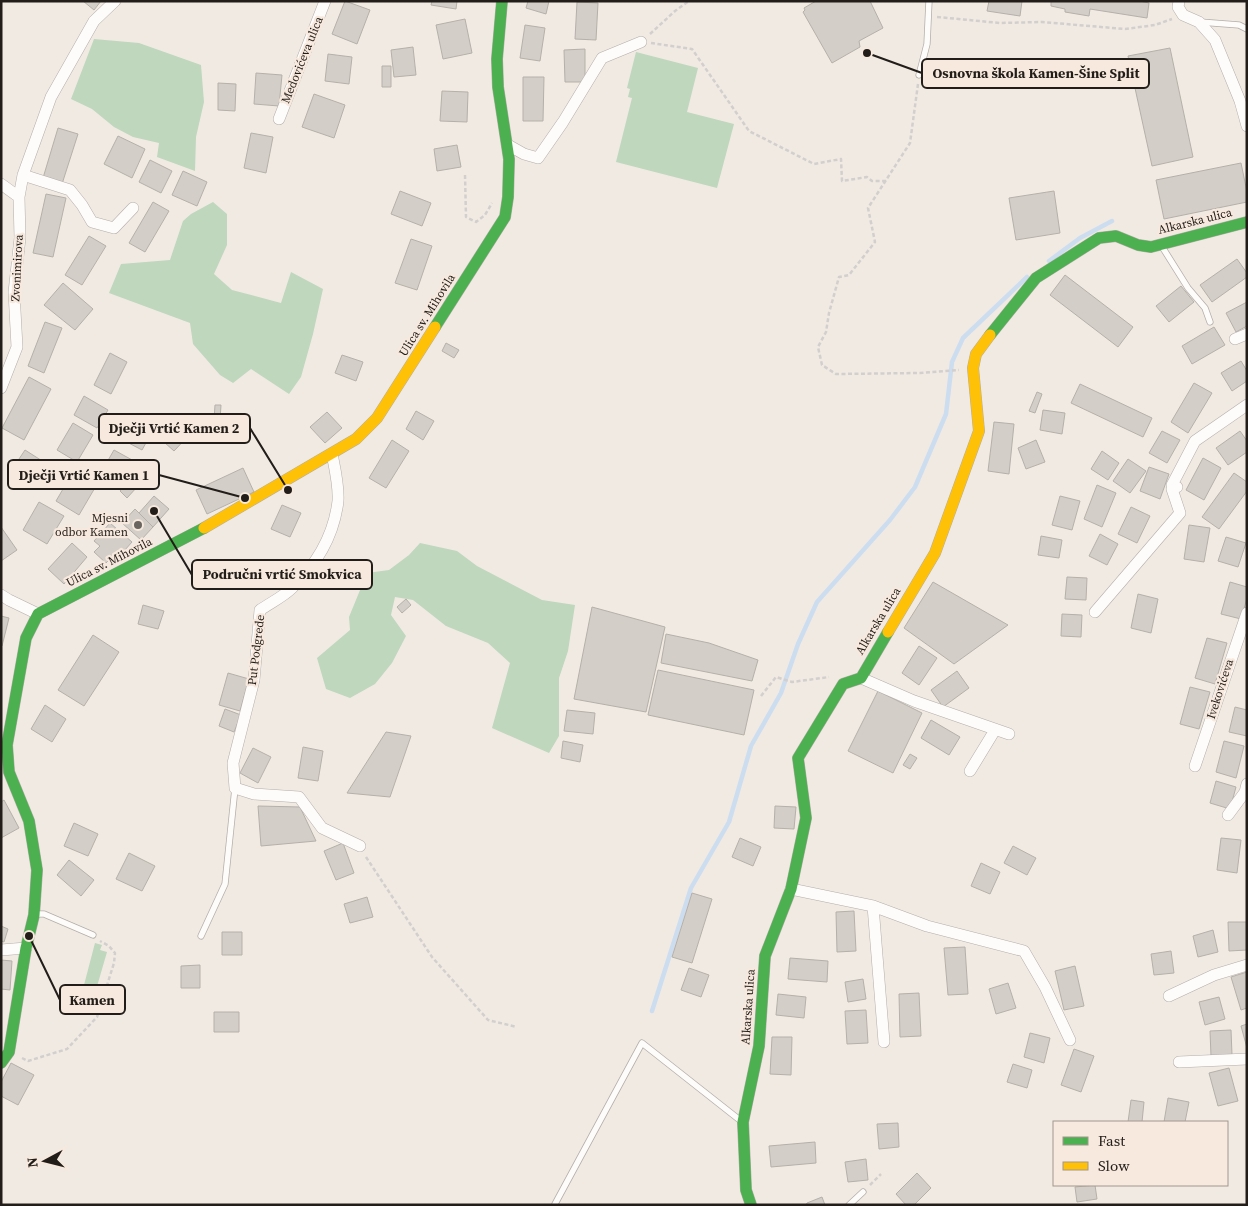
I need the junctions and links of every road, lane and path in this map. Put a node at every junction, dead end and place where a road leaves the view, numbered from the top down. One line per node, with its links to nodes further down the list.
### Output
1 (115, 1): 16 (street, Zvonimirova)
2 (325, 1): 13 (street, Medovićeva ulica)
3 (502, 1): 15 (street, Ulica sv. Mihovila)
4 (689, 1): 11 (path)
5 (929, 1): 7 (lane)
6 (1179, 1): 8 (street)
7 (929, 16): 8 (path); 12 (lane)
8 (1183, 16): 9 (street)
9 (1199, 22): 10 (lane); 14 (street)
10 (1247, 29)
11 (641, 42): 15 (street); 18 (path)
12 (919, 76): 18 (path)
13 (279, 119)
14 (1247, 126)
15 (508, 145): 31 (street, Ulica sv. Mihovila)
16 (23, 175): 20 (street, Zvonimirova); 22 (street)
17 (465, 175): 21 (path)
18 (886, 181): 28 (path)
19 (1, 184): 20 (street)
20 (19, 197): 29 (street, Zvonimirova)
21 (493, 200)
22 (133, 208)
23 (1247, 222): 24 (street, Alkarska ulica)
24 (1160, 244): 25 (lane); 36 (street, Alkarska ulica)
25 (1210, 322)
26 (1247, 334): 27 (street)
27 (1235, 339)
28 (956, 370)
29 (1, 388)
30 (1247, 405): 33 (street)
31 (332, 454): 35 (street, Ulica sv. Mihovila); 43 (street, Put Podgrede)
32 (1, 595): 35 (street)
33 (1095, 612)
34 (1247, 613): 40 (street, Ivekovićeva)
35 (38, 614): 48 (street)
36 (855, 680): 37 (path); 38 (street); 46 (street, Alkarska ulica)
37 (761, 696)
38 (995, 730): 39 (street); 41 (street)
39 (1009, 734)
40 (1195, 766)
41 (970, 771)
42 (1247, 784): 44 (street)
43 (235, 788): 45 (street); 50 (lane)
44 (1228, 815)
45 (360, 846): 55 (path)
46 (791, 889): 47 (street); 62 (street, Alkarska ulica)
47 (873, 906): 56 (street); 57 (street)
48 (34, 915): 49 (lane); 51 (street)
49 (93, 936): 58 (path)
50 (201, 936)
51 (26, 948): 52 (street); 58 (street)
52 (1, 950)
53 (1247, 965): 54 (street)
54 (1169, 996)
55 (516, 1027)
56 (1070, 1040)
57 (884, 1042)
58 (10, 1052): 61 (street)
59 (1247, 1059): 60 (street)
60 (1179, 1062)
61 (1, 1063)
62 (743, 1122): 65 (lane); 66 (street, Alkarska ulica)
63 (881, 1174): 64 (path)
64 (863, 1192): 67 (lane)
65 (555, 1204)
66 (751, 1205)
67 (848, 1205)

